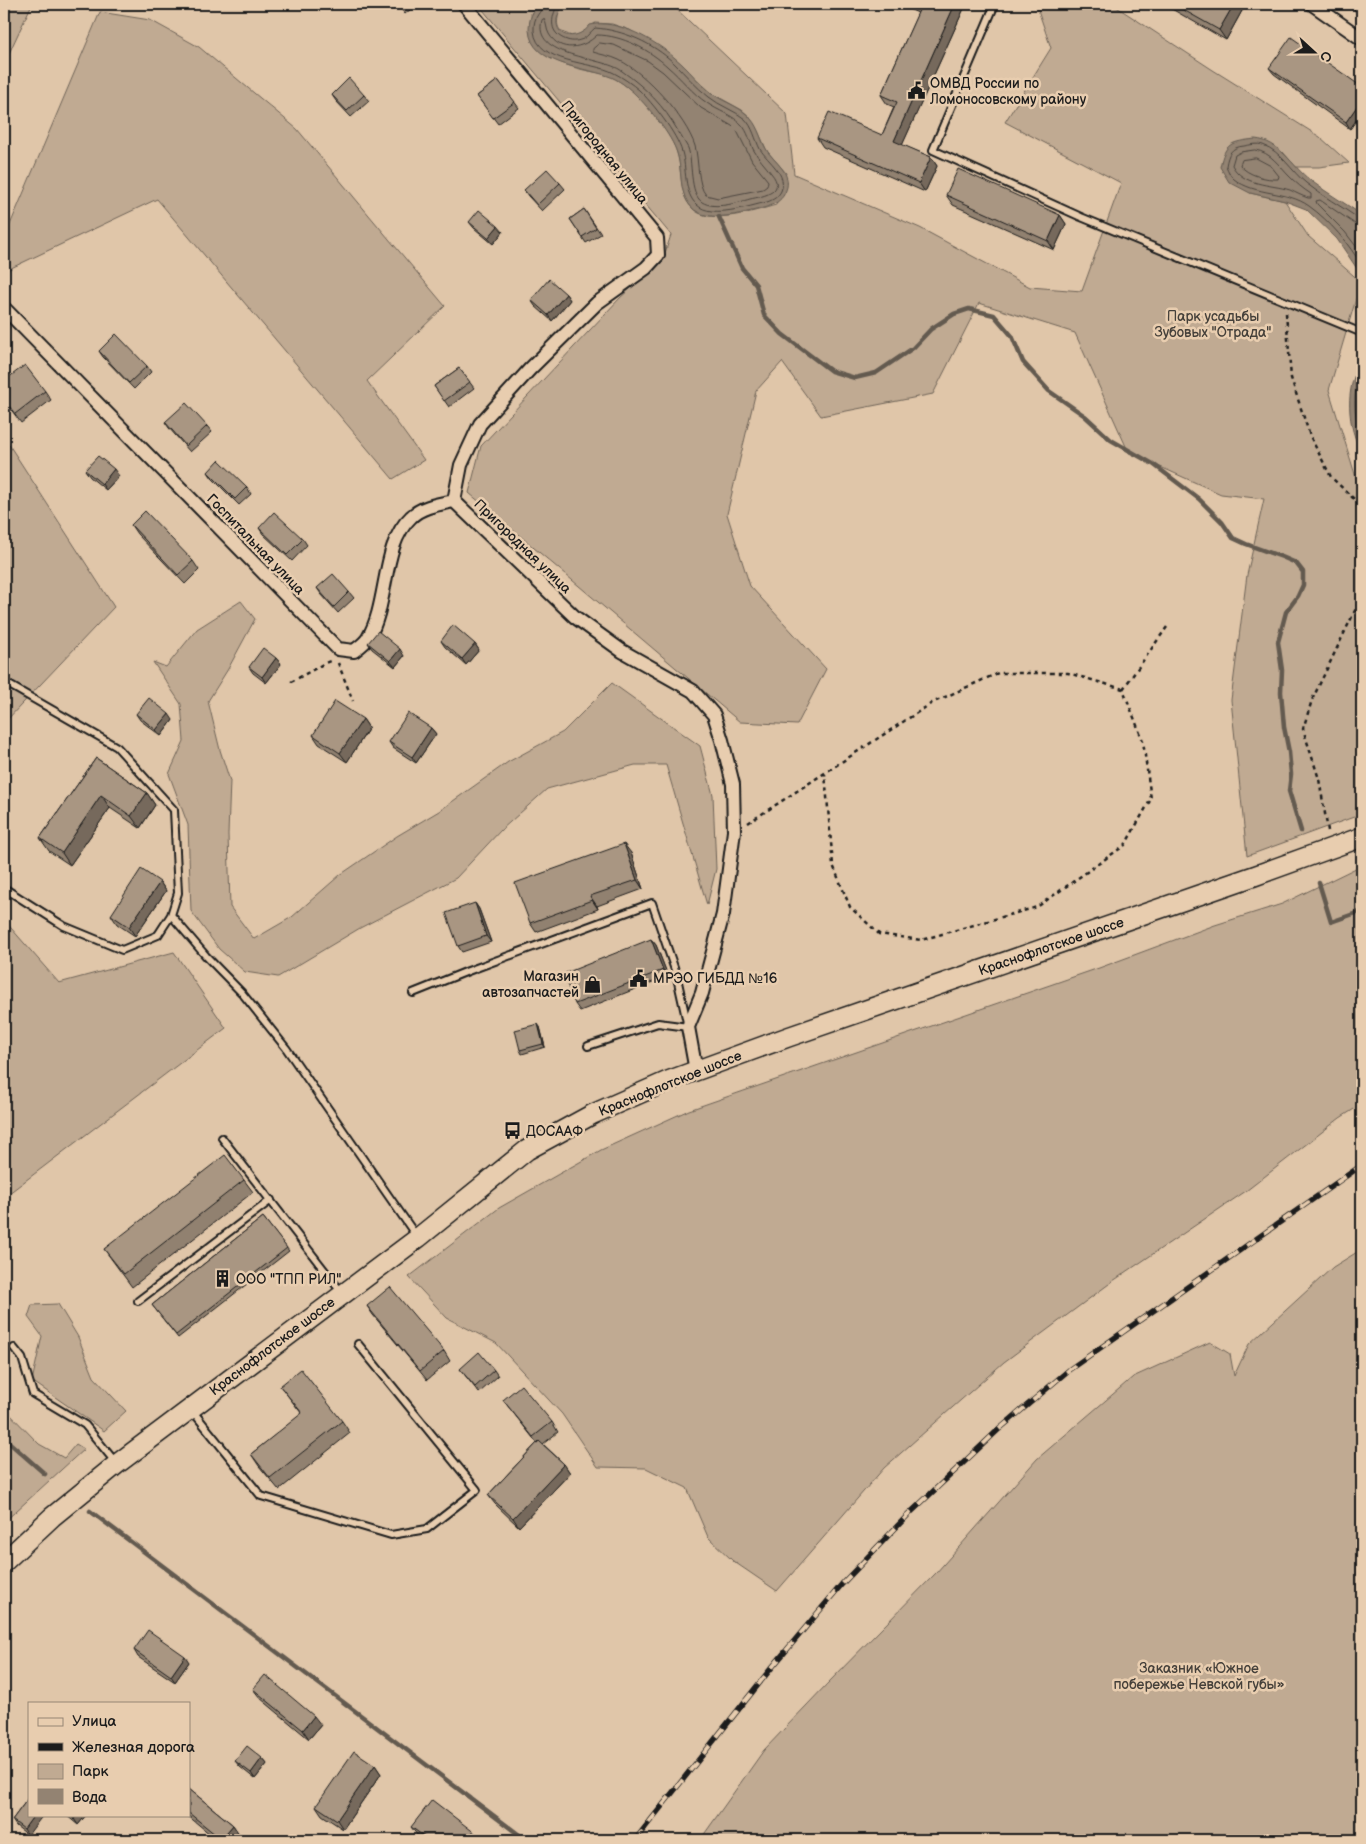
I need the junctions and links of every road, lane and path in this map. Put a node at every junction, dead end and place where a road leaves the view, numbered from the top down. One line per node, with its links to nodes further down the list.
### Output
1 (464, 4): 8 (street, Пригородная улица)
2 (995, 4): 5 (lane)
3 (1312, 4): 4 (street)
4 (1362, 39)
5 (1286, 302): 7 (lane); 9 (path)
6 (4, 309): 8 (street, Госпитальная улица)
7 (1362, 333)
8 (454, 501): 17 (street, Пригородная улица)
9 (1362, 503)
10 (1362, 596): 19 (path)
11 (1167, 627): 14 (path)
12 (4, 682): 21 (lane)
13 (291, 682): 15 (path)
14 (1123, 689): 16 (path); 16 (path)
15 (353, 701)
16 (825, 774): 17 (path)
17 (734, 831): 23 (street, Пригородная улица)
18 (1362, 837): 19 (main road, Краснофлотское шоссе)
19 (1333, 848): 25 (main road, Краснофлотское шоссе)
20 (4, 888): 21 (lane)
21 (171, 915): 28 (lane)
22 (413, 994): 23 (lane)
23 (688, 1027): 24 (lane); 25 (street)
24 (588, 1046)
25 (696, 1071): 28 (main road, Краснофлотское шоссе)
26 (222, 1138): 27 (lane)
27 (271, 1200): 29 (lane); 30 (lane)
28 (418, 1238): 29 (main road, Краснофлотское шоссе)
29 (342, 1294): 33 (main road, Краснофлотское шоссе)
30 (138, 1301)
31 (358, 1344): 33 (lane)
32 (14, 1348): 34 (lane)
33 (191, 1408): 34 (main road, Краснофлотское шоссе)
34 (117, 1464): 35 (main road, Краснофлотское шоссе)
35 (4, 1562)

